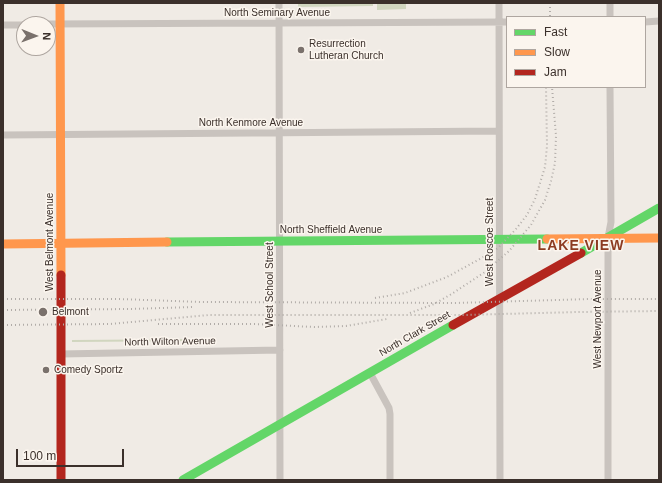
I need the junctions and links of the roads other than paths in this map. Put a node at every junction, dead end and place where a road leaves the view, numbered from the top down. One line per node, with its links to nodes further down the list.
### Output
1 (60, 3): 12 (main road, West Belmont Avenue)
2 (279, 3): 10 (street, West School Street)
3 (499, 3): 7 (street, West Roscoe Street)
4 (610, 3): 5 (street)
5 (610, 16)
6 (659, 21): 9 (street)
7 (499, 22): 8 (street, North Seminary Avenue); 10 (street, North Seminary Avenue); 16 (street, West Roscoe Street)
8 (506, 22)
9 (646, 22)
10 (279, 23): 12 (street, North Seminary Avenue); 17 (street, West School Street)
11 (56, 24): 12 (street, North Seminary Avenue)
12 (60, 24): 18 (main road, West Belmont Avenue)
13 (3, 25): 14 (street)
14 (16, 25)
15 (610, 88): 21 (street, West Newport Avenue)
16 (499, 131): 17 (street, North Kenmore Avenue); 23 (street, West Roscoe Street)
17 (279, 133): 18 (street, North Kenmore Avenue); 24 (street, West School Street)
18 (60, 134): 19 (street, North Kenmore Avenue); 25 (main road, West Belmont Avenue)
19 (3, 135)
20 (659, 208): 21 (main road, North Clark Street)
21 (608, 238): 22 (main road, North Sheffield Avenue); 23 (main road, North Sheffield Avenue); 27 (main road, North Clark Street); 37 (street, West Newport Avenue)
22 (659, 238)
23 (500, 240): 24 (main road, North Sheffield Avenue); 27 (street, West Roscoe Street)
24 (280, 242): 25 (main road, North Sheffield Avenue); 28 (street, West School Street)
25 (61, 243): 26 (main road, North Sheffield Avenue); 29 (main road, West Belmont Avenue)
26 (3, 244)
27 (500, 298): 30 (main road, North Clark Street); 36 (street, West Roscoe Street)
28 (280, 350): 29 (street, North Wilton Avenue); 31 (street, West School Street)
29 (61, 354): 32 (main road, West Belmont Avenue)
30 (370, 373): 31 (main road, North Clark Street); 35 (street)
31 (280, 424): 33 (main road, North Clark Street); 34 (street, West School Street)
32 (61, 480)
33 (184, 480)
34 (280, 480)
35 (390, 480)
36 (500, 480)
37 (608, 480)

